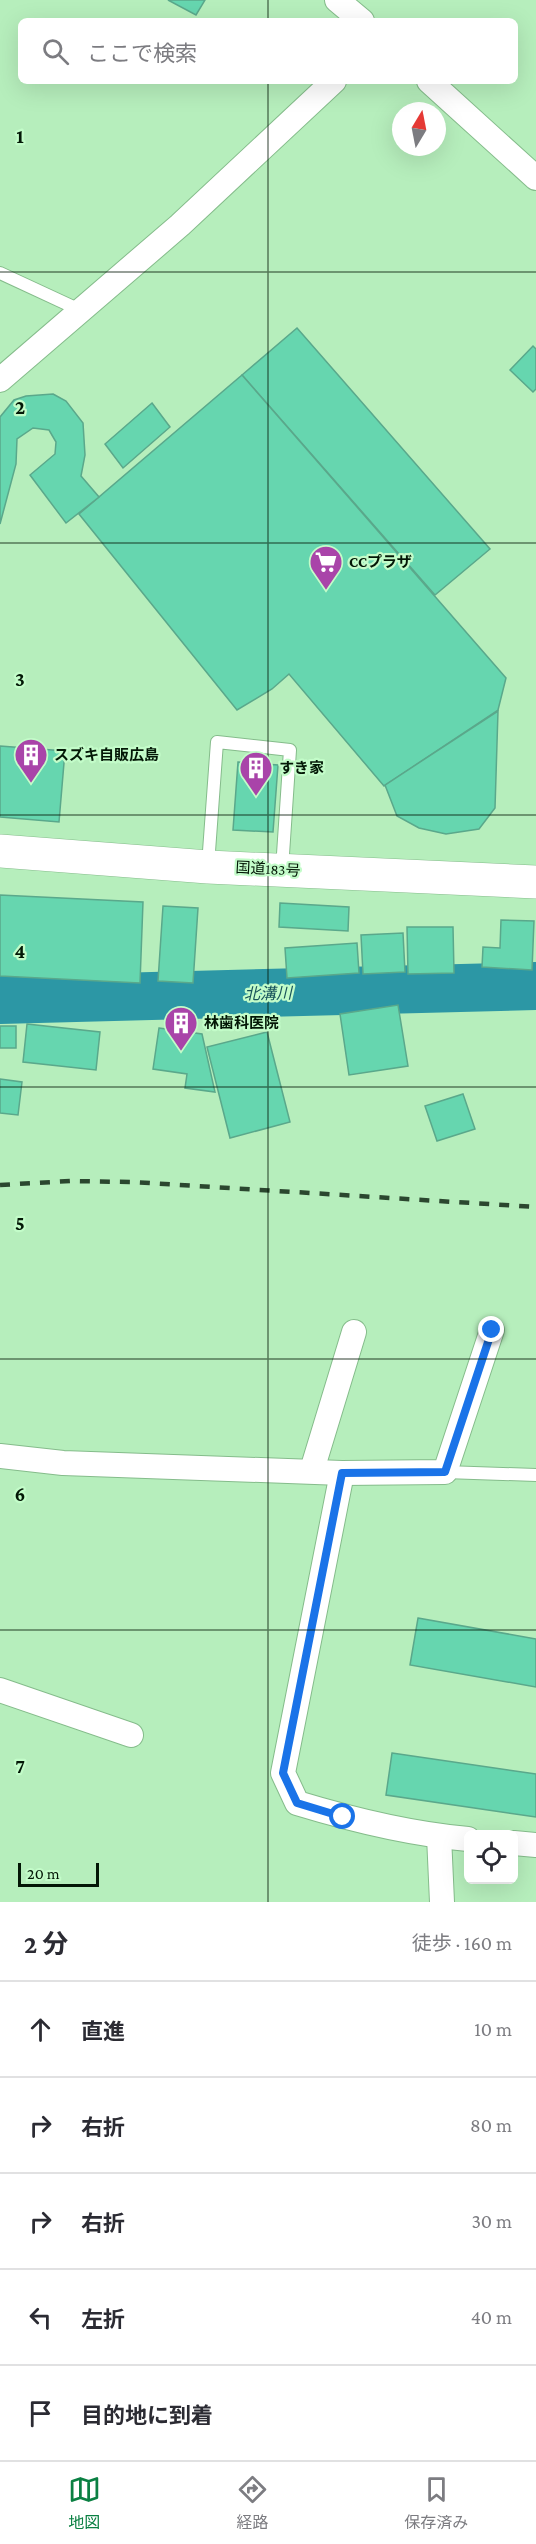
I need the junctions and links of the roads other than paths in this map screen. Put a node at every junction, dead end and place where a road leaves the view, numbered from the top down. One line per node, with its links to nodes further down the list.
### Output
1 (337, 0): 2 (street)
2 (358, 18)
3 (331, 84): 7 (street)
4 (432, 84): 5 (street)
5 (536, 178)
6 (0, 273): 7 (lane)
7 (82, 311): 8 (street)
8 (0, 380)
9 (0, 851): 10 (highway, 国道183号)
10 (208, 867): 11 (highway, 国道183号); 11 (lane)
11 (282, 870): 12 (highway, 国道183号)
12 (536, 882)
13 (492, 1330): 17 (street)
14 (354, 1332): 16 (street)
15 (0, 1456): 16 (street)
16 (312, 1470): 18 (street)
17 (445, 1472): 18 (street); 19 (lane)
18 (342, 1473): 22 (street)
19 (536, 1475)
20 (0, 1690): 21 (street)
21 (131, 1735)
22 (439, 1836): 23 (street); 26 (street)
23 (464, 1839)
24 (518, 1843): 25 (street)
25 (536, 1845)
26 (442, 1902)

